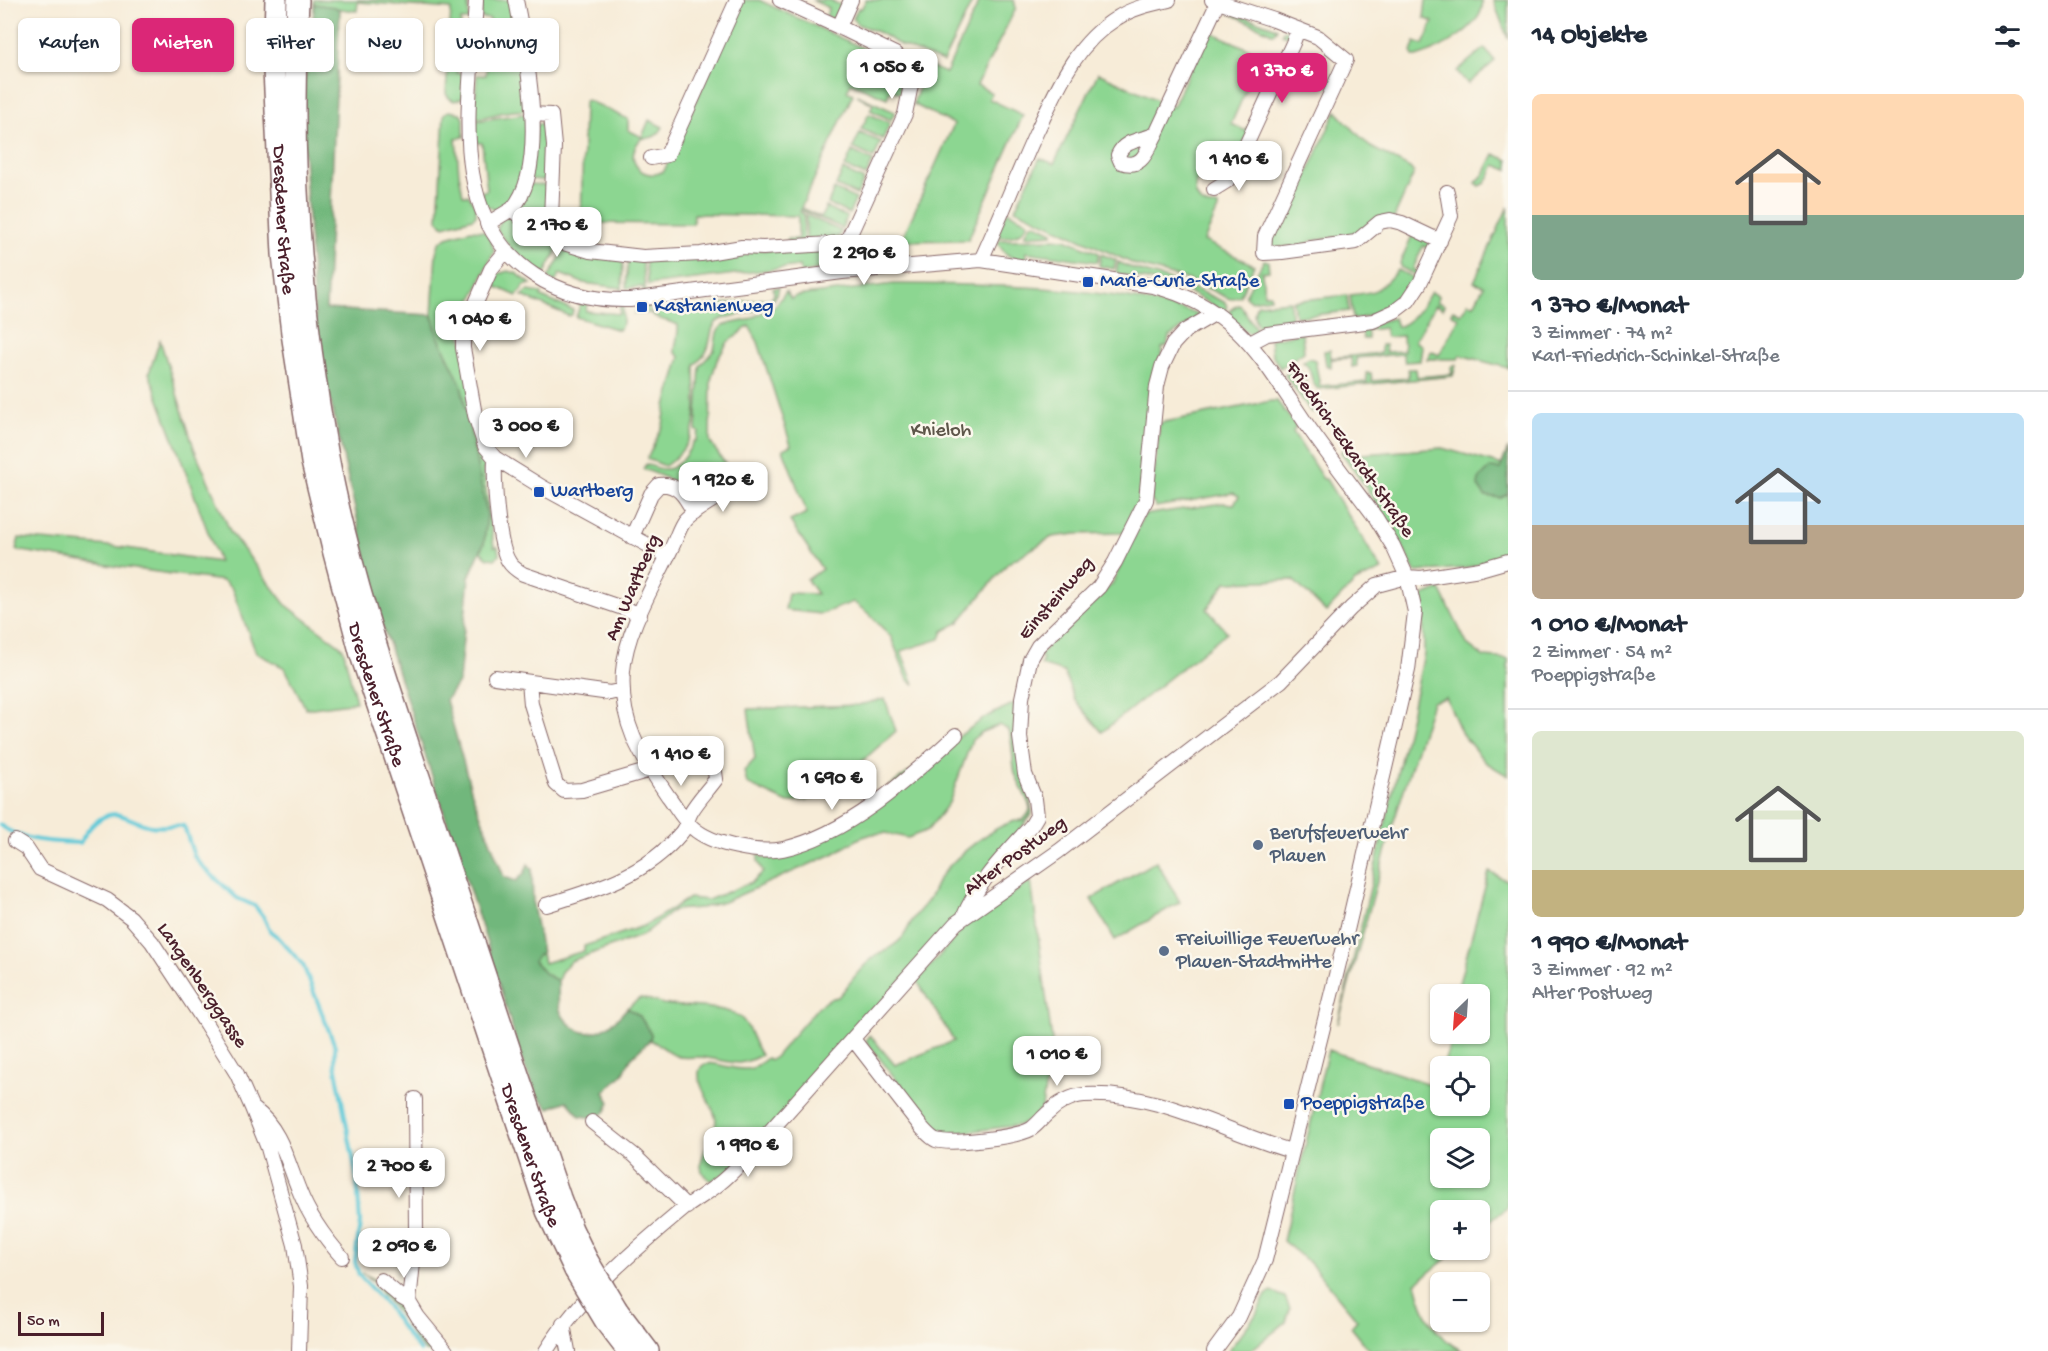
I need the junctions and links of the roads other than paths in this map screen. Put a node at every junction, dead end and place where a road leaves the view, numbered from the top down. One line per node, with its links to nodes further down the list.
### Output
1 (276, 0): 52 (main road, Dresdener Straße)
2 (298, 0): 52 (main road)
3 (476, 0): 18 (street)
4 (516, 0): 12 (street)
5 (737, 0): 14 (street)
6 (780, 0): 10 (street)
7 (850, 0): 10 (street)
8 (1169, 0): 23 (street)
9 (1215, 1): 11 (street); 13 (street)
10 (839, 27): 21 (street)
11 (1298, 29): 15 (street); 20 (street)
12 (532, 114): 17 (street); 19 (street)
13 (1156, 134)
14 (651, 158)
15 (1214, 189)
16 (1447, 192): 20 (street)
17 (512, 209): 18 (street); 19 (street)
18 (486, 221): 22 (street)
19 (554, 240): 21 (street)
20 (1440, 241): 26 (street)
21 (846, 243): 24 (street)
22 (506, 251): 24 (street); 27 (street)
23 (981, 260): 24 (street); 25 (street)
24 (842, 272)
25 (1216, 313): 26 (street); 44 (street, Einsteinweg)
26 (1247, 340): 33 (street, Friedrich-Eckardt-Straße)
27 (495, 458): 30 (street); 34 (street)
28 (734, 487): 29 (street, Am Wartberg)
29 (694, 513): 30 (street); 31 (street, Am Wartberg)
30 (632, 537): 31 (street)
31 (668, 556): 34 (street, Am Wartberg)
32 (1508, 561): 33 (street, Alter Postweg)
33 (1407, 577): 44 (street, Alter Postweg); 49 (street, Friedrich-Eckardt-Straße)
34 (640, 614): 37 (street, Am Wartberg)
35 (495, 677): 36 (street)
36 (530, 682): 37 (street); 40 (street)
37 (622, 690): 40 (street, Am Wartberg)
38 (956, 735): 41 (street, Am Wartberg)
39 (714, 766): 41 (street)
40 (650, 770): 41 (street, Am Wartberg)
41 (687, 823): 43 (street)
42 (15, 841): 47 (street, Langenberggasse)
43 (546, 904)
44 (963, 918): 45 (street, Alter Postweg)
45 (853, 1039): 49 (street); 50 (street, Alter Postweg)
46 (415, 1099): 54 (street)
47 (252, 1107): 51 (street, Langenberggasse); 57 (street, Langenberggasse)
48 (592, 1122): 50 (street)
49 (1292, 1151): 63 (street, Friedrich-Eckardt-Straße)
50 (687, 1207): 56 (street, Alter Postweg)
51 (342, 1257)
52 (581, 1265): 55 (main road, bridge)
53 (381, 1280): 54 (street)
54 (409, 1302): 58 (street)
55 (612, 1317): 61 (main road); 62 (main road)
56 (563, 1324): 59 (street, Alter Postweg); 60 (street)
57 (299, 1351)
58 (446, 1351)
59 (546, 1351)
60 (568, 1351)
61 (628, 1351)
62 (648, 1351)
63 (1214, 1351)

